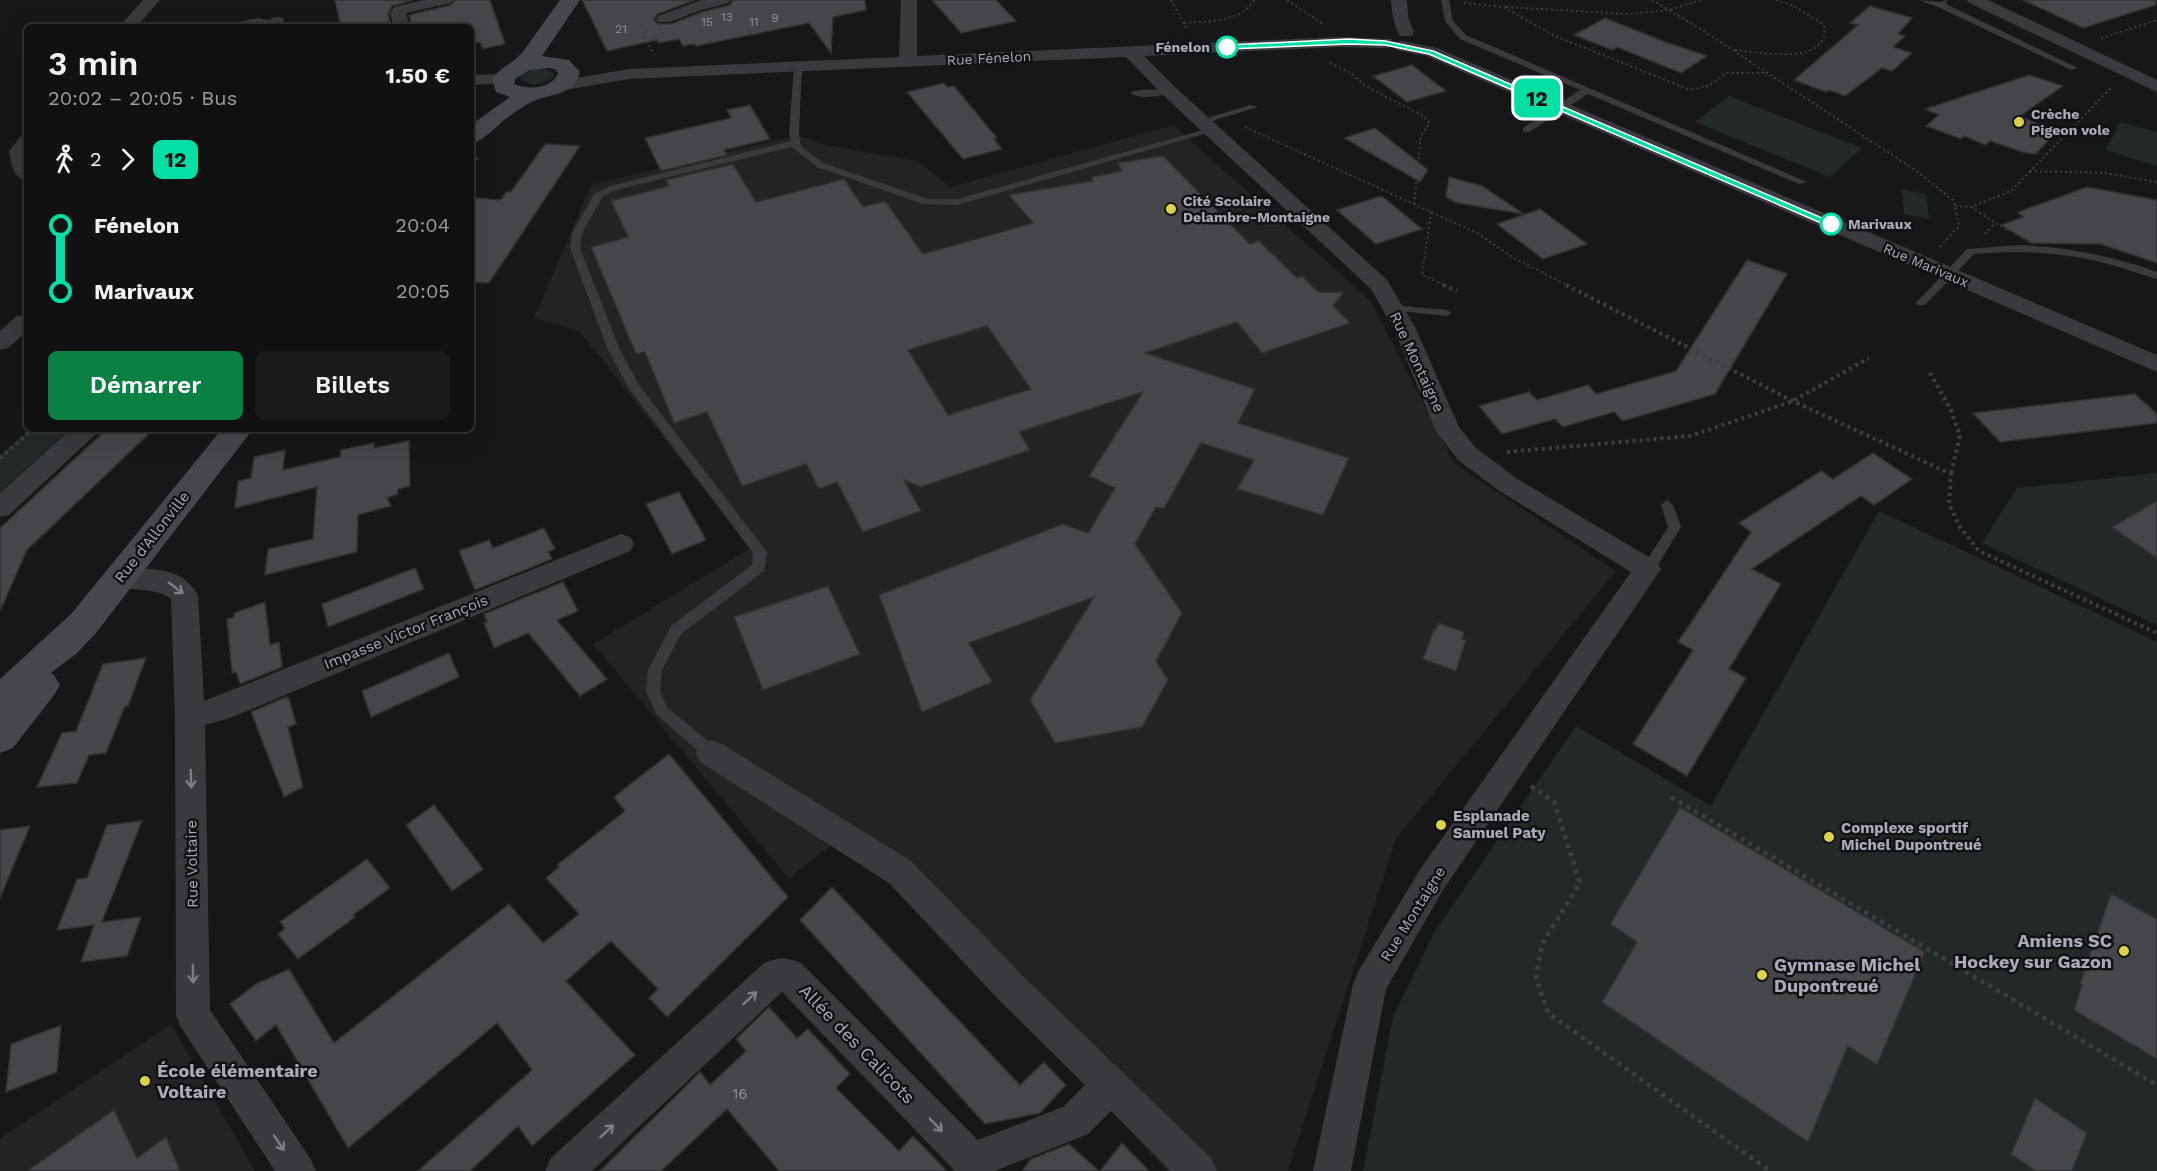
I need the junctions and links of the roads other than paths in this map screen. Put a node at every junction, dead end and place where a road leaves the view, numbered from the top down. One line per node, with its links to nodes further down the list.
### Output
1 (152, 0): 11 (street)
2 (445, 0): 14 (street)
3 (570, 0): 17 (main road)
4 (723, 0): 10 (street)
5 (909, 0): 19 (street)
6 (1923, 0): 9 (lane)
7 (1975, 0): 26 (street)
8 (1445, 1): 27 (lane)
9 (1943, 3): 22 (lane)
10 (664, 19)
11 (130, 24)
12 (236, 24): 13 (lane)
13 (273, 24)
14 (396, 24)
15 (1404, 27): 16 (street, Rue Marivaux); 16 (street); 32 (street, Rue Marivaux)
16 (1383, 36): 18 (street, Rue Fénelon)
17 (545, 37): 20 (main road); 23 (main road)
18 (1130, 51): 19 (street, Rue Fénelon); 28 (street, Rue Montaigne)
19 (908, 61): 21 (street, Rue Fénelon)
20 (524, 65): 23 (main road); 25 (main road)
21 (798, 66): 23 (street, Rue Fénelon); 37 (lane)
22 (2074, 68)
23 (560, 72): 30 (main road)
24 (474, 80): 25 (street)
25 (504, 83): 30 (main road); 34 (main road)
26 (2157, 87)
27 (1587, 90): 32 (lane); 42 (lane)
28 (1169, 91): 29 (lane); 33 (street, Rue Montaigne)
29 (1134, 93)
30 (532, 94): 36 (main road)
31 (1252, 107): 33 (lane)
32 (1560, 108): 35 (lane); 43 (street, Rue Marivaux)
33 (1210, 123): 37 (lane); 46 (street, Rue Montaigne)
34 (474, 130)
35 (1526, 130)
36 (474, 132)
37 (796, 143): 64 (lane)
38 (24, 144): 39 (street)
39 (24, 170)
40 (0, 172): 41 (street)
41 (24, 173)
42 (1802, 182)
43 (1949, 274): 44 (lane); 45 (lane); 52 (street, Rue Marivaux)
44 (2157, 276)
45 (1921, 303)
46 (1393, 308): 47 (lane); 58 (street, Rue Montaigne)
47 (1447, 313)
48 (0, 321): 49 (street)
49 (24, 321)
50 (24, 323): 51 (street)
51 (0, 343)
52 (2157, 364)
53 (83, 432): 56 (street)
54 (236, 432): 59 (main road, Rue d'Allonville)
55 (1667, 505): 58 (lane, Rue Montaigne)
56 (0, 508)
57 (621, 544): 62 (street, Impasse Victor François)
58 (1648, 569): 69 (street, Rue Montaigne)
59 (120, 578): 60 (main road, Rue d'Allonville); 62 (street, Rue Voltaire, one-way to 62)
60 (65, 643): 61 (main road, Rue d'Allonville); 63 (main road, Rue d'Allonville)
61 (0, 702)
62 (190, 717): 66 (street, Rue Voltaire, one-way to 66)
63 (0, 737)
64 (711, 753): 65 (street)
65 (1111, 1085): 67 (street, Allée des Calicots, one-way to 65); 68 (street)
66 (297, 1171)
67 (564, 1171)
68 (1198, 1171)
69 (1332, 1171)

